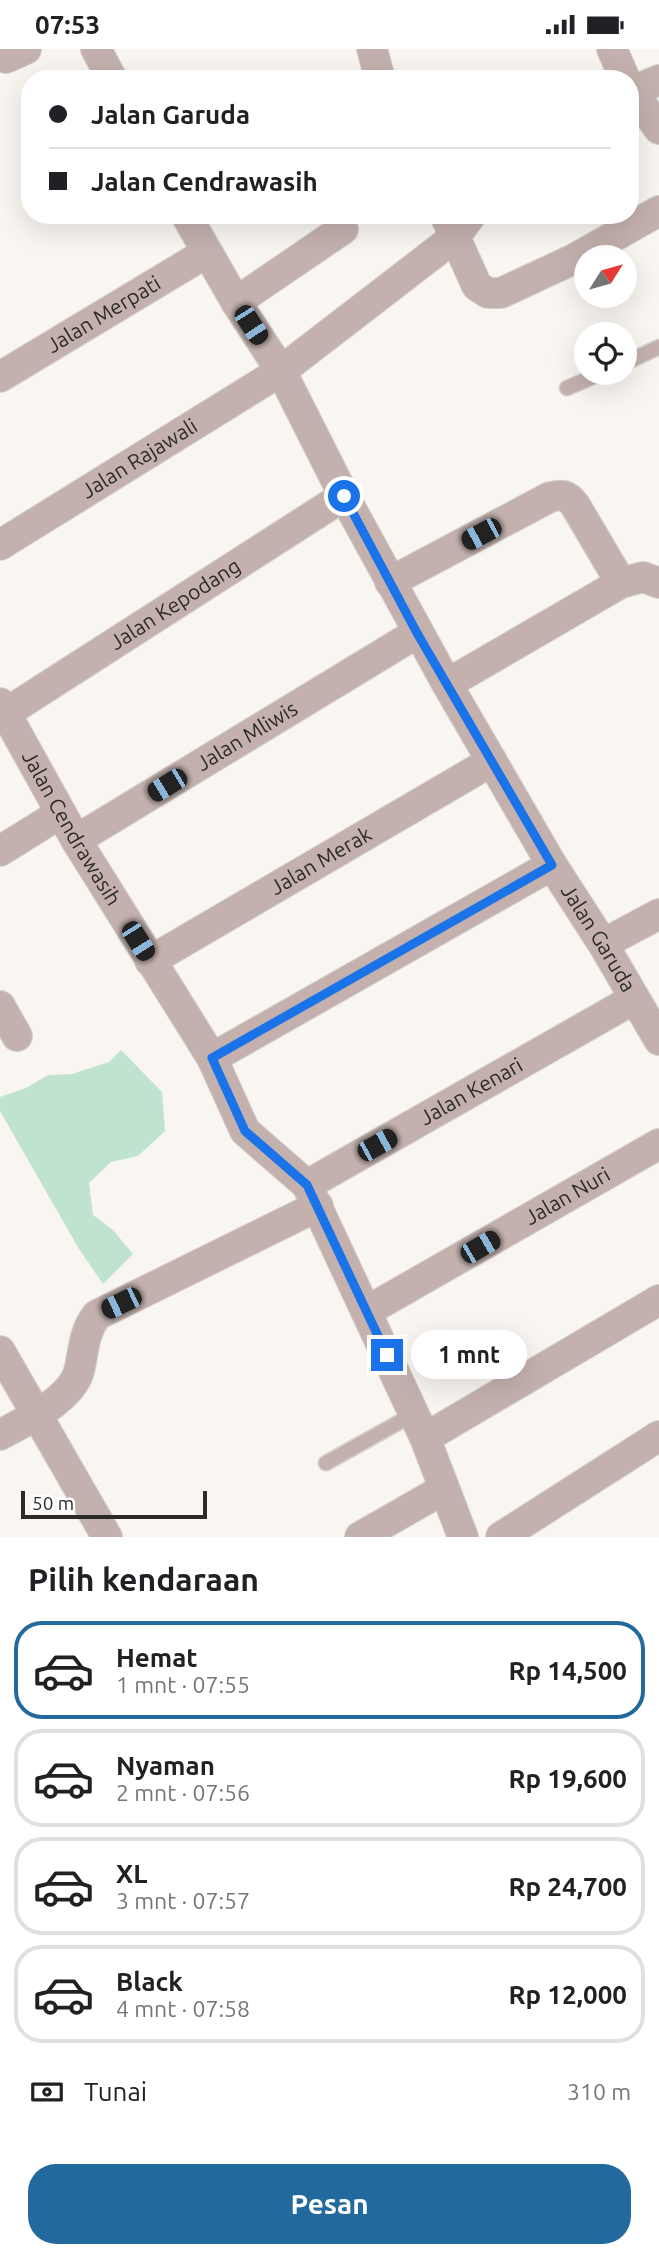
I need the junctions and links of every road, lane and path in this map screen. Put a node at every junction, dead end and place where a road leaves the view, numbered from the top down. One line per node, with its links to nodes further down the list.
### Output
1 (96, 49): 4 (street)
2 (372, 49): 5 (street)
3 (612, 49): 6 (street)
4 (107, 70)
5 (378, 70)
6 (621, 70)
7 (659, 80): 8 (street)
8 (639, 85)
9 (639, 102): 10 (street)
10 (659, 129)
11 (659, 211): 12 (street)
12 (639, 222)
13 (191, 224): 18 (street, Jalan Garuda)
14 (455, 224): 22 (street, Jalan Rajawali)
15 (458, 224): 16 (street)
16 (636, 224)
17 (343, 229): 19 (street)
18 (206, 253): 19 (street, Jalan Garuda); 23 (street, Jalan Merpati)
19 (236, 302): 22 (street, Jalan Garuda)
20 (659, 348): 21 (lane)
21 (637, 358)
22 (281, 371): 26 (street, Jalan Garuda); 27 (street, Jalan Rajawali)
23 (0, 377)
24 (576, 385): 25 (lane)
25 (567, 389)
26 (344, 496): 28 (street, Jalan Garuda); 33 (street, Jalan Kepodang)
27 (0, 545)
28 (390, 582): 29 (street); 31 (street, Jalan Garuda)
29 (621, 583): 30 (street); 32 (street)
30 (659, 583)
31 (417, 633): 32 (street, Jalan Garuda); 36 (street, Jalan Mliwis)
32 (447, 684): 34 (street, Jalan Garuda)
33 (3, 708): 35 (street, Jalan Cendrawasih)
34 (492, 761): 38 (street, Jalan Garuda); 41 (street, Jalan Merak)
35 (61, 813): 36 (street, Jalan Cendrawasih); 37 (street)
36 (76, 840): 41 (street, Jalan Cendrawasih)
37 (0, 851)
38 (552, 865): 40 (street, Jalan Garuda); 46 (street)
39 (659, 913): 40 (street)
40 (603, 944): 42 (street, Jalan Garuda)
41 (150, 961): 46 (street, Jalan Cendrawasih)
42 (634, 999): 45 (street, Jalan Garuda); 48 (street, Jalan Kenari)
43 (0, 1006): 44 (street)
44 (17, 1036)
45 (659, 1040)
46 (212, 1058): 48 (street, Jalan Cendrawasih)
47 (659, 1144): 50 (street, Jalan Nuri)
48 (313, 1195): 50 (street, Jalan Cendrawasih); 52 (street, Jalan Kenari)
49 (659, 1300): 53 (street)
50 (367, 1311): 53 (street, Jalan Cendrawasih)
51 (0, 1351): 52 (street)
52 (38, 1415): 54 (street, Jalan Kenari); 58 (street)
53 (419, 1426): 56 (lane); 57 (street, Jalan Cendrawasih)
54 (0, 1435)
55 (659, 1436): 61 (street)
56 (326, 1463)
57 (444, 1489): 59 (street); 60 (street, Jalan Cendrawasih)
58 (107, 1537)
59 (360, 1537)
60 (463, 1537)
61 (501, 1537)

